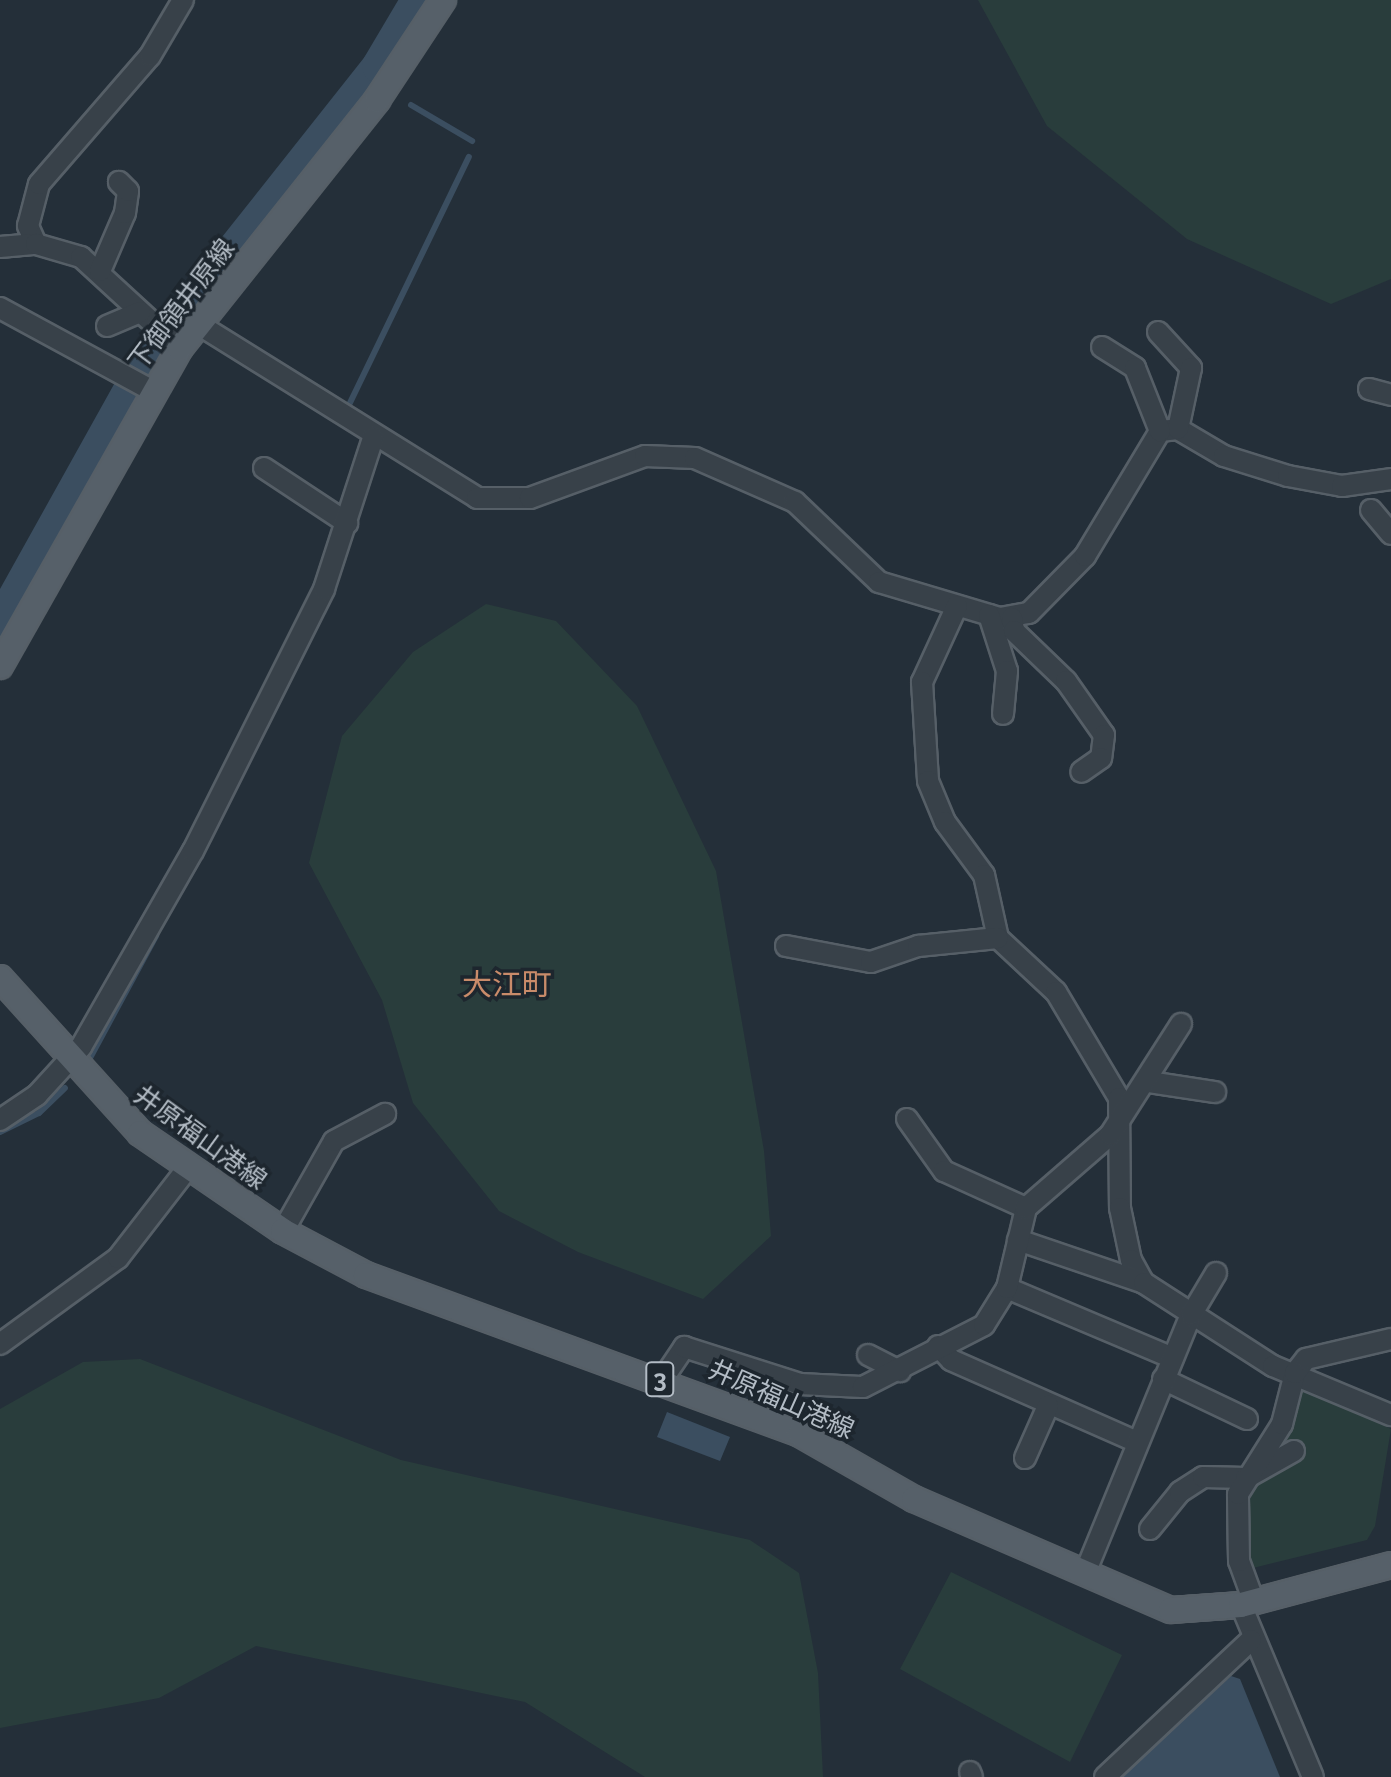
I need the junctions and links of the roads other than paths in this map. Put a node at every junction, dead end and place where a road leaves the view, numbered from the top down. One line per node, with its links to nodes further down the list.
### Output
1 (183, 0): 4 (street)
2 (443, 0): 9 (main road, 下御領井原線)
3 (119, 182): 6 (street)
4 (36, 244): 5 (street); 6 (street)
5 (0, 247)
6 (100, 271): 8 (street)
7 (0, 308): 15 (street)
8 (140, 312): 10 (street); 13 (street)
9 (198, 324): 13 (main road, 下御領井原線); 18 (street)
10 (107, 326)
11 (1158, 332): 17 (street)
12 (1102, 347): 17 (street)
13 (180, 348): 15 (main road, 下御領井原線)
14 (1369, 389): 16 (street)
15 (153, 391): 27 (main road, 下御領井原線)
16 (1391, 395)
17 (1169, 430): 20 (street); 26 (street)
18 (373, 438): 22 (street); 24 (street)
19 (264, 468): 22 (street)
20 (1391, 479)
21 (1371, 510): 23 (street)
22 (347, 523): 34 (street)
23 (1391, 534)
24 (957, 606): 25 (street); 30 (street)
25 (989, 615): 26 (street); 28 (street)
26 (1012, 618): 29 (street)
27 (0, 666)
28 (1003, 714)
29 (1081, 772)
30 (998, 938): 31 (street); 40 (street)
31 (786, 946)
32 (0, 978): 34 (main road, 井原福山港線 / 3)
33 (1181, 1024): 35 (street)
34 (69, 1062): 39 (street); 41 (main road, 井原福山港線 / 3)
35 (1149, 1082): 36 (street); 40 (street)
36 (1215, 1092)
37 (385, 1114): 43 (street)
38 (907, 1119): 42 (street)
39 (0, 1120)
40 (1119, 1122): 42 (street); 46 (street)
41 (187, 1169): 43 (main road, 井原福山港線 / 3); 50 (street)
42 (1026, 1208): 44 (street)
43 (283, 1231): 57 (main road, 井原福山港線 / 3)
44 (1018, 1240): 46 (street); 47 (street)
45 (1216, 1273): 48 (street)
46 (1144, 1283): 48 (street)
47 (1007, 1288): 51 (street); 53 (street)
48 (1191, 1315): 53 (street); 55 (street)
49 (1391, 1339): 55 (street)
50 (0, 1344)
51 (938, 1346): 54 (street); 58 (street)
52 (868, 1355): 54 (street)
53 (1173, 1358): 56 (street)
54 (900, 1371): 57 (street)
55 (1295, 1373): 59 (street); 64 (street)
56 (1163, 1379): 60 (street); 61 (street)
57 (662, 1380): 67 (main road, 井原福山港線 / 3)
58 (1048, 1406): 61 (street); 63 (street)
59 (1391, 1415)
60 (1247, 1419)
61 (1137, 1442): 67 (street)
62 (1294, 1451): 64 (street)
63 (1025, 1458)
64 (1246, 1478): 65 (street); 68 (street)
65 (1150, 1529)
66 (1391, 1565): 68 (main road, 井原福山港線 / 3)
67 (1085, 1573): 68 (main road, 井原福山港線 / 3)
68 (1248, 1604): 69 (street)
69 (1251, 1640): 70 (street); 71 (street)
70 (1105, 1777)
71 (1313, 1777)

